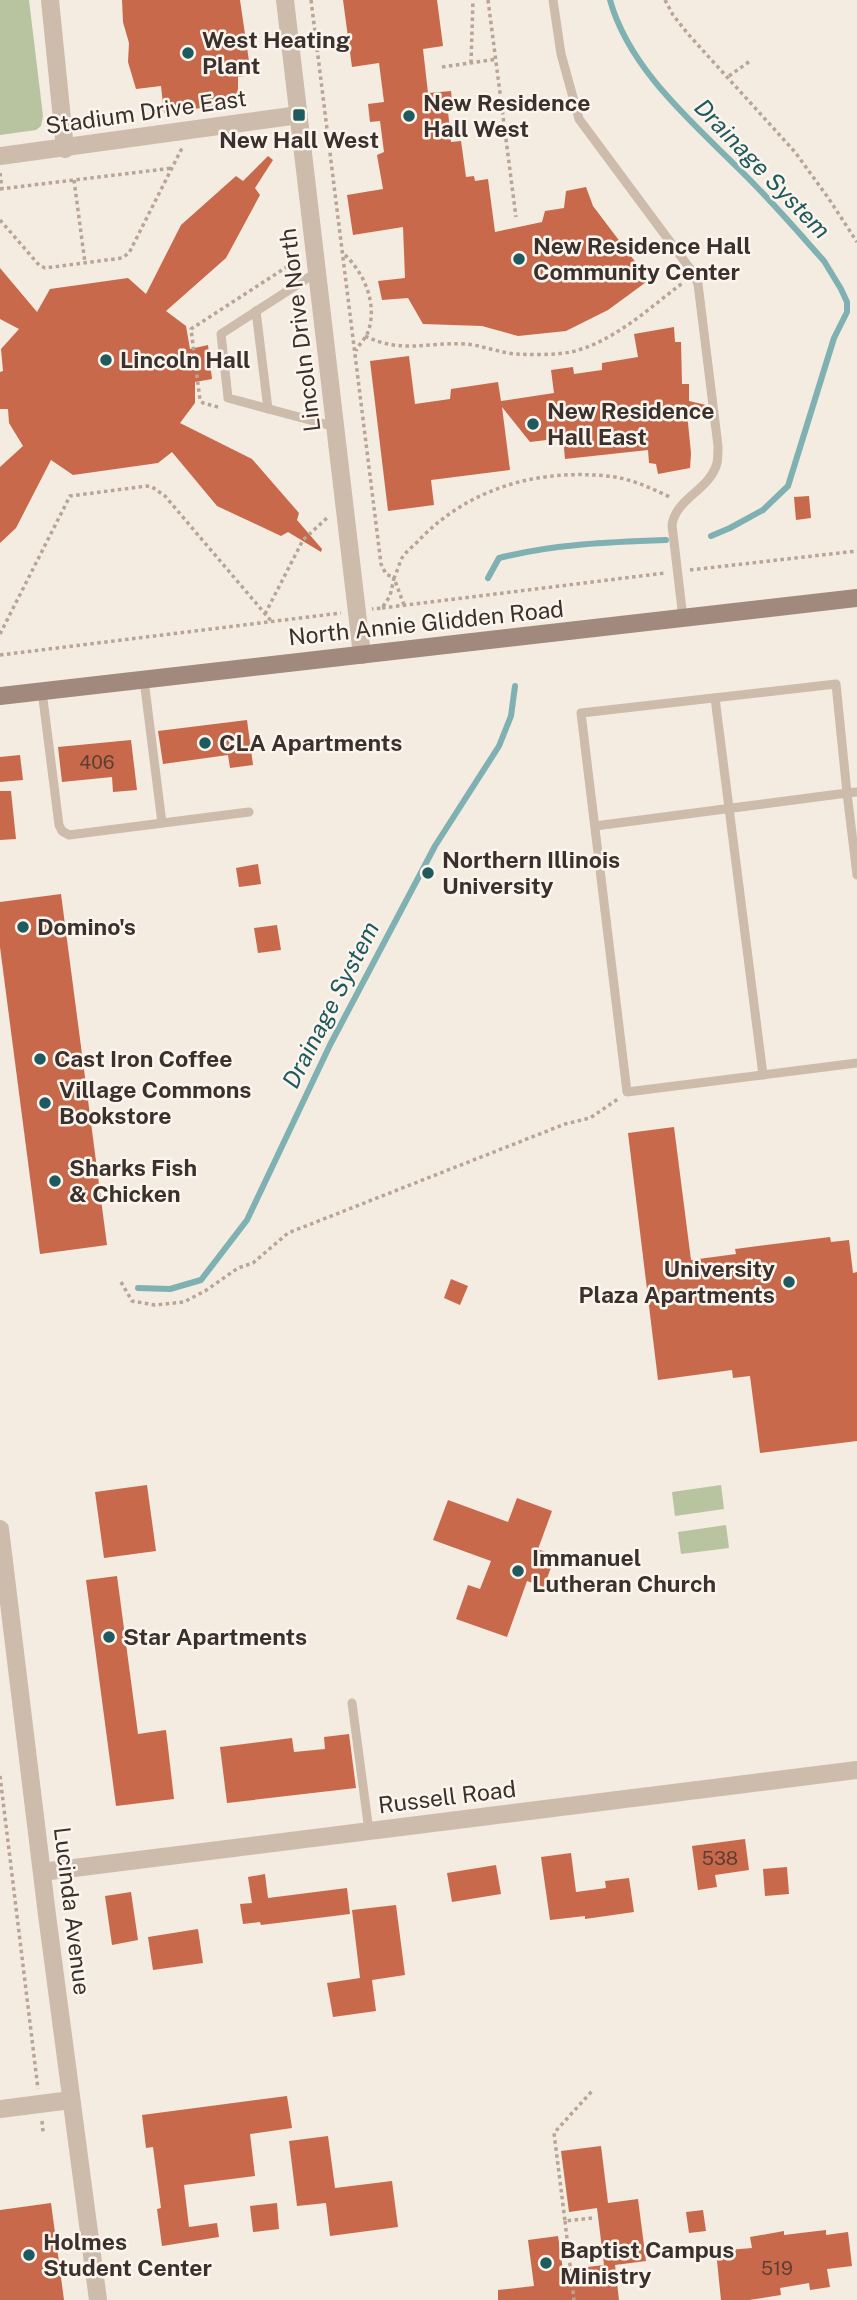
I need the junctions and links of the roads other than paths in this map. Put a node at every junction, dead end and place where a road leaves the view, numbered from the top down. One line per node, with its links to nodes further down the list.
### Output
1 (50, 0): 5 (street)
2 (285, 0): 4 (street, Lincoln Drive North)
3 (553, 0): 12 (lane)
4 (299, 115): 5 (street, Stadium Drive East); 7 (street, Lincoln Drive North)
5 (65, 149): 6 (street, Stadium Drive East)
6 (0, 156)
7 (317, 272): 8 (lane); 10 (street, Lincoln Drive North)
8 (256, 311): 9 (lane); 9 (lane)
9 (268, 409): 10 (lane)
10 (336, 427): 13 (street, Lincoln Drive North)
11 (857, 598): 12 (main road, North Annie Glidden Road)
12 (683, 618): 13 (main road, North Annie Glidden Road)
13 (362, 655): 14 (main road, North Annie Glidden Road)
14 (144, 680): 15 (main road, North Annie Glidden Road); 21 (lane)
15 (42, 691): 16 (main road, North Annie Glidden Road); 21 (lane)
16 (0, 696)
17 (716, 698): 18 (lane); 19 (lane); 22 (lane)
18 (852, 793): 19 (lane); 23 (lane)
19 (729, 808): 22 (lane); 25 (lane)
20 (250, 812): 21 (lane)
21 (162, 823)
22 (595, 826): 25 (lane)
23 (857, 875)
24 (857, 1063): 25 (lane)
25 (763, 1075)
26 (0, 1529): 30 (street, Lucinda Avenue)
27 (352, 1703): 29 (lane)
28 (857, 1770): 29 (street, Russell Road)
29 (369, 1831): 30 (street, Russell Road)
30 (42, 1872): 31 (street, Lucinda Avenue)
31 (71, 2100): 32 (street); 33 (street, Lucinda Avenue)
32 (0, 2109)
33 (98, 2300)

